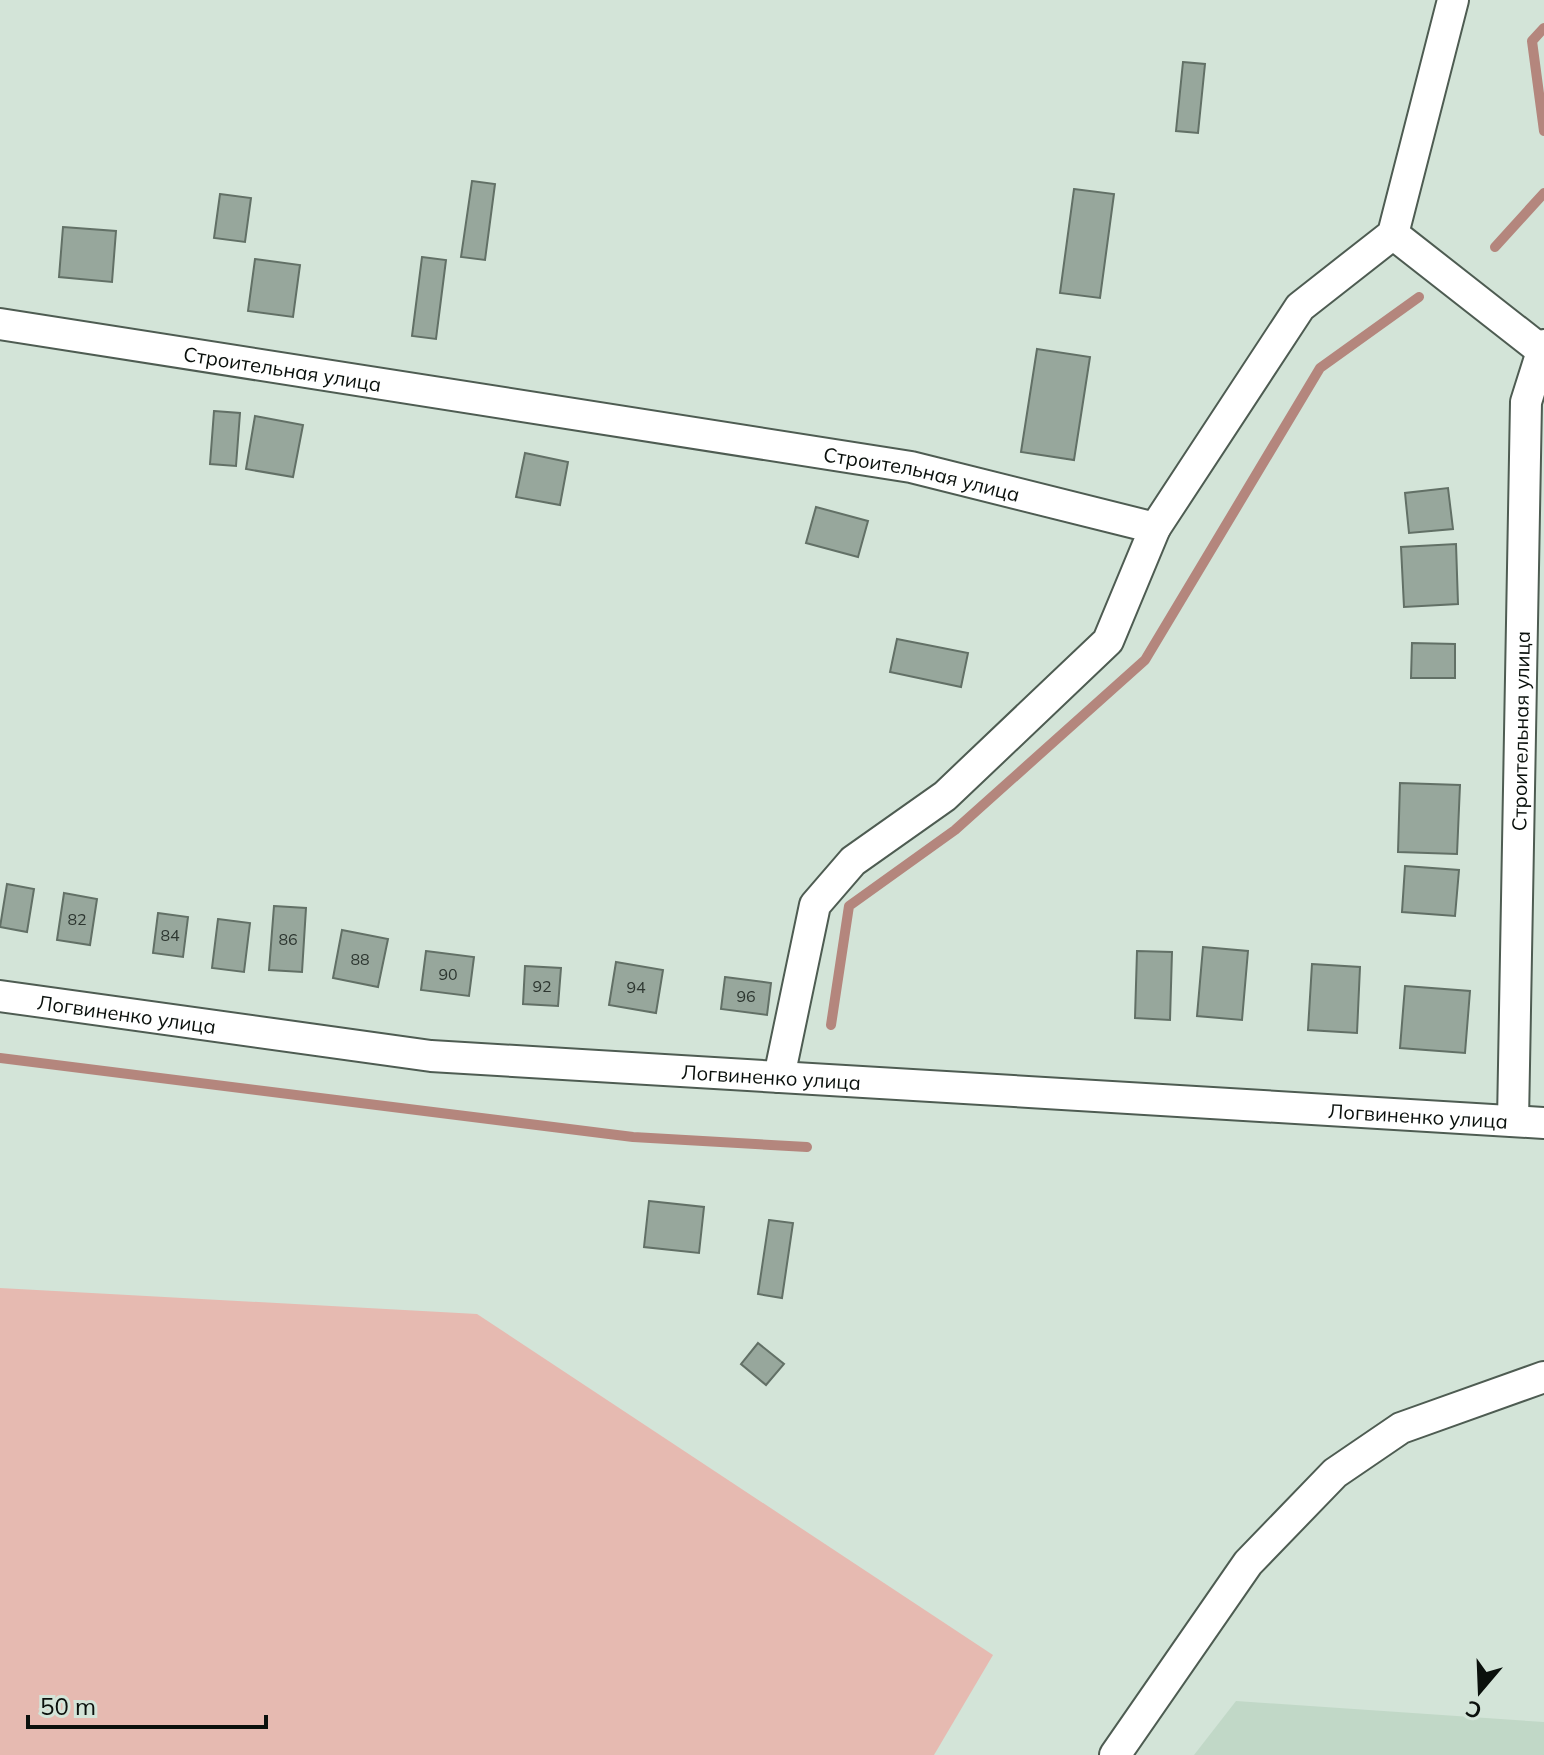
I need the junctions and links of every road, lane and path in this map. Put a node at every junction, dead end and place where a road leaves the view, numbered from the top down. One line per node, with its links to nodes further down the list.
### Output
1 (1453, 0): 2 (street)
2 (1393, 234): 4 (street); 5 (street)
3 (0, 324): 5 (street, Строительная улица)
4 (1542, 348): 8 (street, Строительная улица)
5 (1155, 528): 7 (street)
6 (0, 996): 7 (street, Логвиненко улица)
7 (779, 1077): 8 (street, Логвиненко улица)
8 (1513, 1121): 9 (street, Логвиненко улица)
9 (1544, 1123)
10 (1544, 1377): 11 (street)
11 (1115, 1755)

